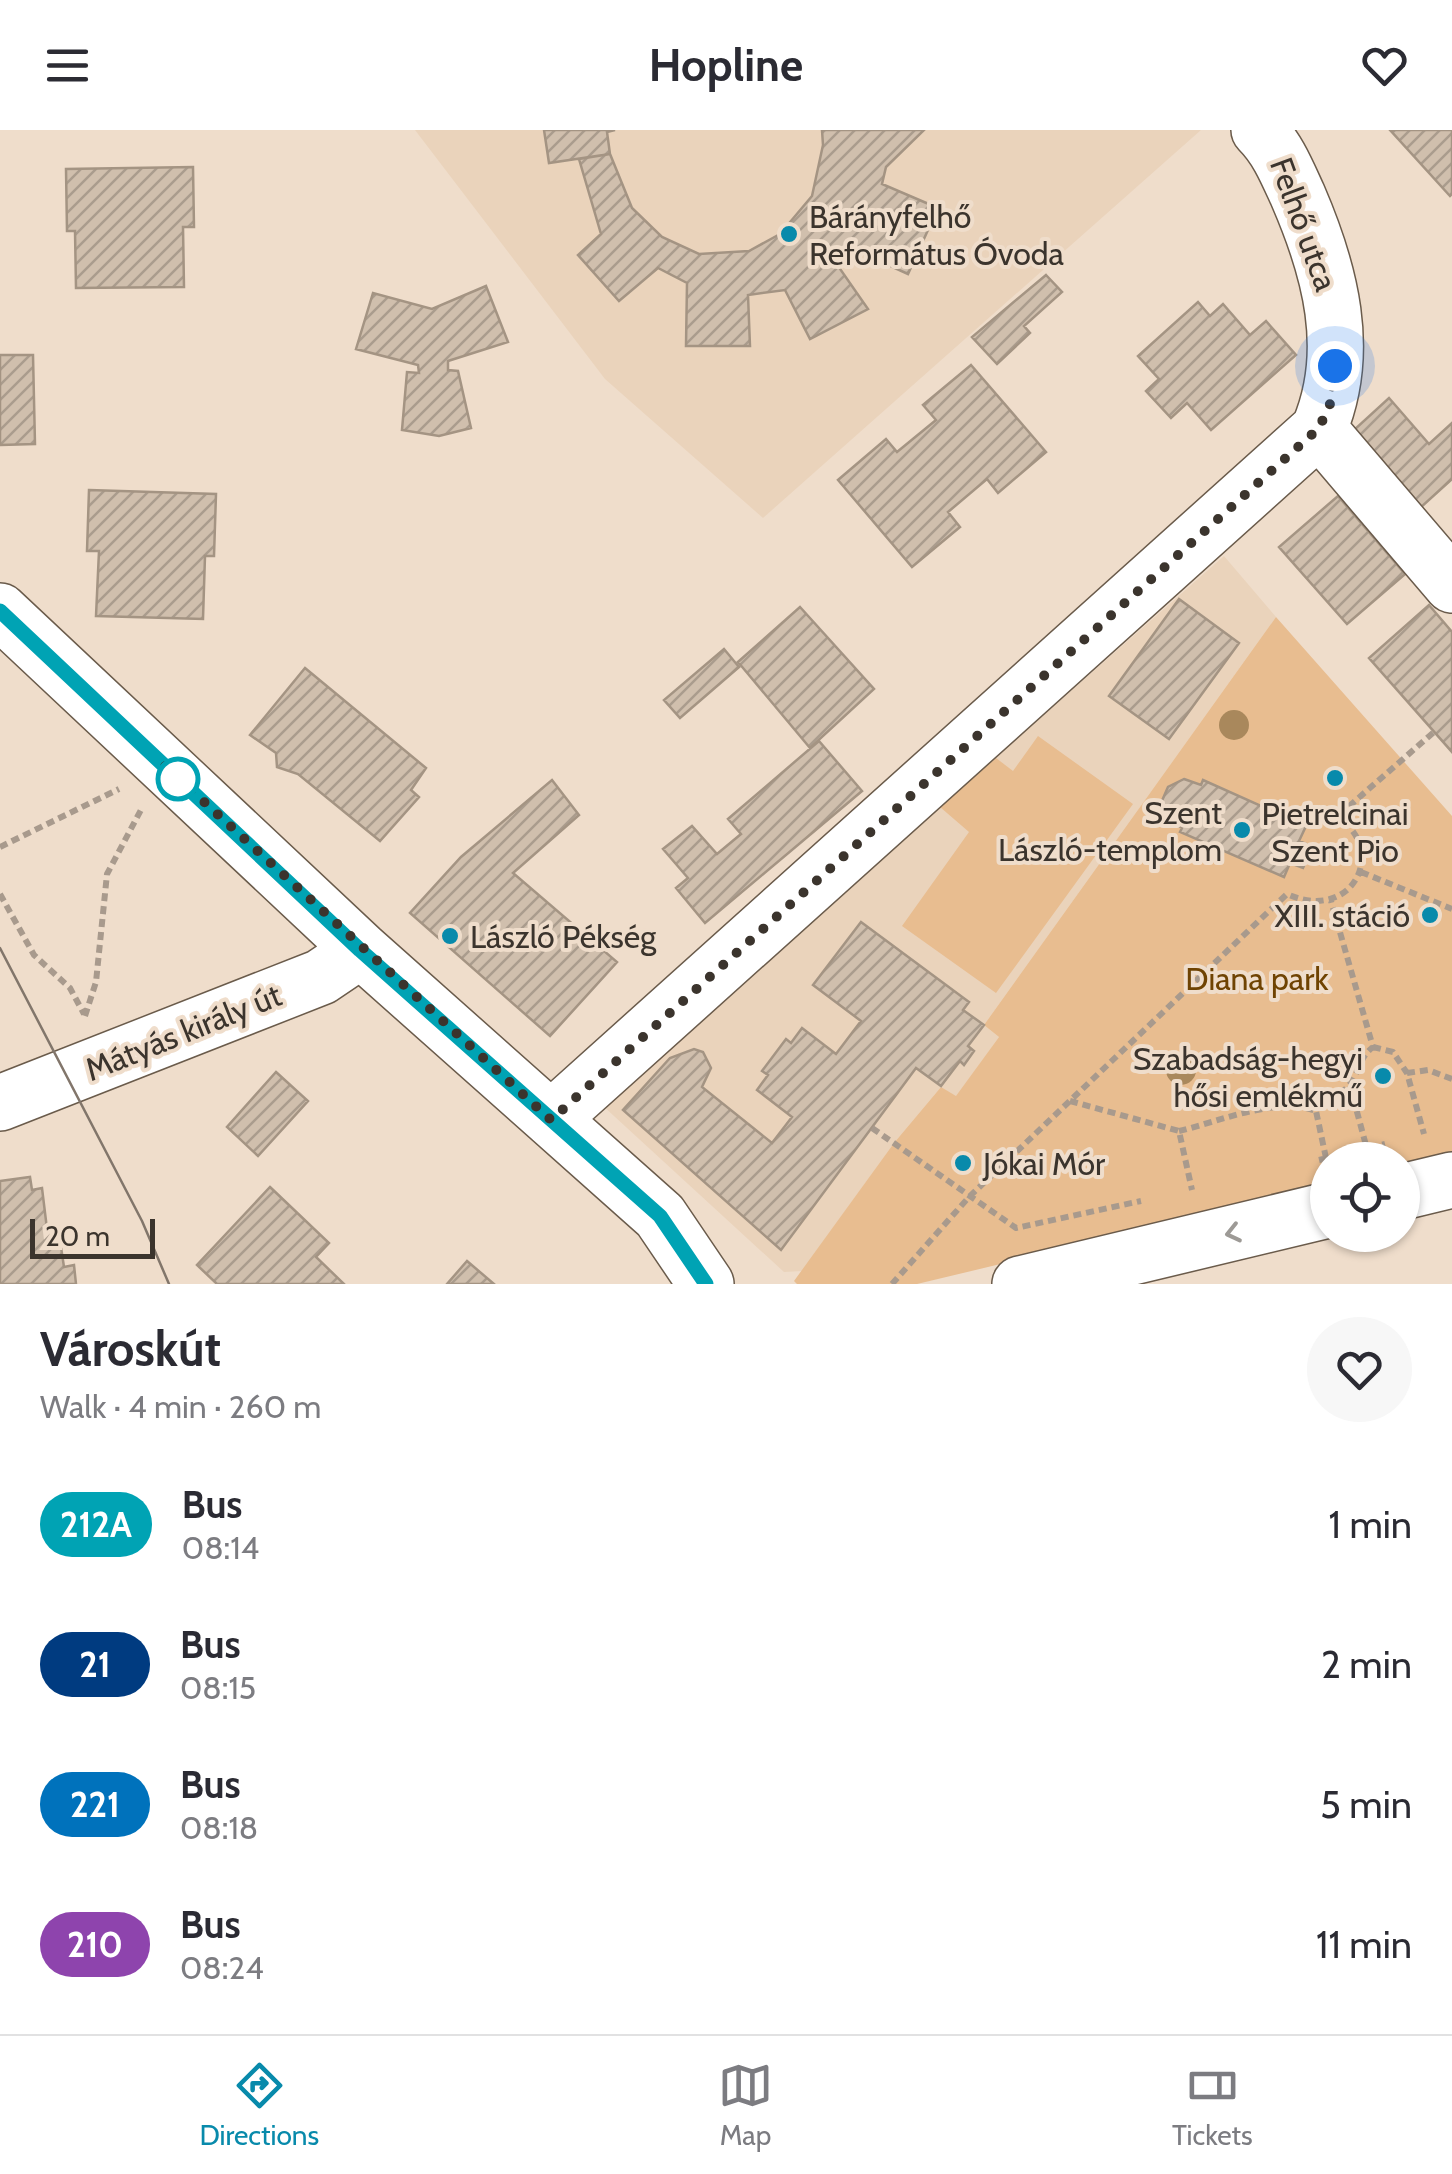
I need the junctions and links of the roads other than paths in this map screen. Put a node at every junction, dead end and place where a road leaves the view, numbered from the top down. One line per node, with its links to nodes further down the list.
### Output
1 (1260, 130): 2 (street, Felhő utca)
2 (1319, 428): 3 (street); 7 (street)
3 (1452, 585)
4 (0, 611): 5 (street)
5 (360, 950): 6 (street, Mátyás király út); 7 (street)
6 (0, 1102)
7 (551, 1120): 11 (street)
8 (1445, 1156): 9 (street)
9 (1420, 1177)
10 (1310, 1181): 12 (street, one-way to 12)
11 (706, 1284)
12 (1020, 1284)

